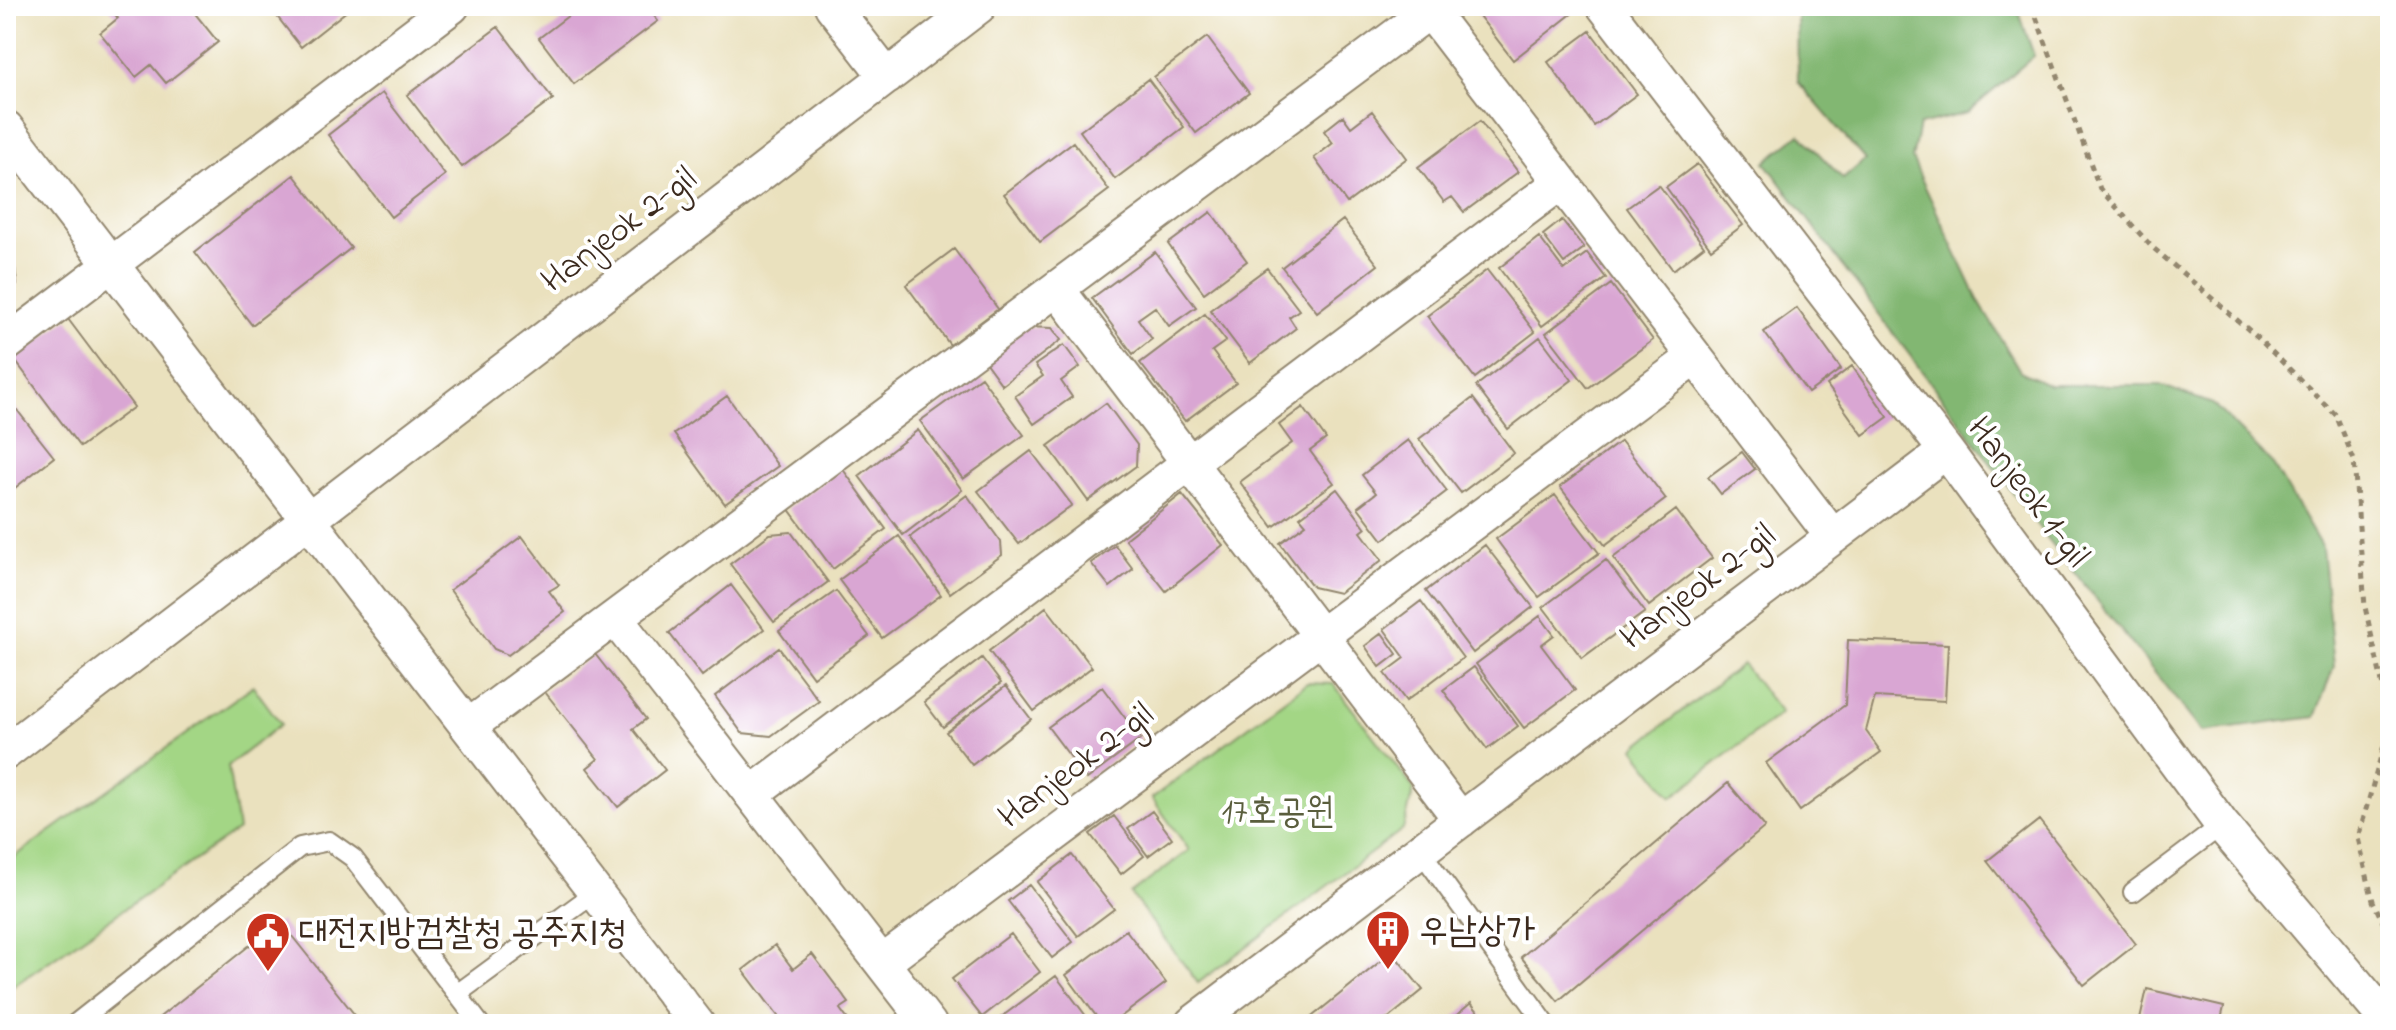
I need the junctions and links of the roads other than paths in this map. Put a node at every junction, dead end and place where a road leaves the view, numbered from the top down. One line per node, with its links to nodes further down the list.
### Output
1 (452, 6): 9 (street)
2 (832, 6): 6 (street)
3 (979, 6): 6 (street, Hanjeok 2-gil)
4 (1604, 6): 13 (street, Hanjeok 1-gil)
5 (1433, 8): 8 (street, Hanjeok 2-gil); 10 (street, Hanjeok 2-gil)
6 (887, 77): 15 (street, Hanjeok 2-gil)
7 (6, 128): 9 (street)
8 (1561, 182): 12 (street, Hanjeok 2-gil); 14 (street)
9 (111, 263): 11 (street); 15 (street)
10 (1057, 289): 14 (street); 17 (street, Hanjeok 2-gil)
11 (6, 344)
12 (1695, 357): 16 (street, Hanjeok 2-gil); 18 (street, Hanjeok 2-gil)
13 (1946, 451): 16 (street, Hanjeok 2-gil); 23 (street, Hanjeok 1-gil)
14 (1189, 463): 18 (street); 21 (street)
15 (309, 520): 19 (street); 20 (street, Hanjeok 2-gil)
16 (1833, 537): 22 (street, Hanjeok 2-gil)
17 (615, 618): 19 (street, Hanjeok 2-gil); 21 (street)
18 (1321, 636): 22 (street); 27 (street, Hanjeok 2-gil)
19 (468, 727): 25 (street)
20 (8, 747)
21 (751, 794): 27 (street)
22 (1461, 820): 24 (street, Hanjeok 2-gil)
23 (2222, 825): 26 (lane); 35 (street, Hanjeok 1-gil)
24 (1420, 850): 33 (street, Hanjeok 2-gil); 34 (lane)
25 (596, 892): 28 (lane); 31 (street)
26 (2133, 892)
27 (882, 963): 32 (street)
28 (457, 994): 29 (lane); 30 (lane)
29 (75, 1024)
30 (480, 1024)
31 (697, 1024)
32 (929, 1024)
33 (1192, 1024)
34 (1546, 1024)
35 (2390, 1024)

